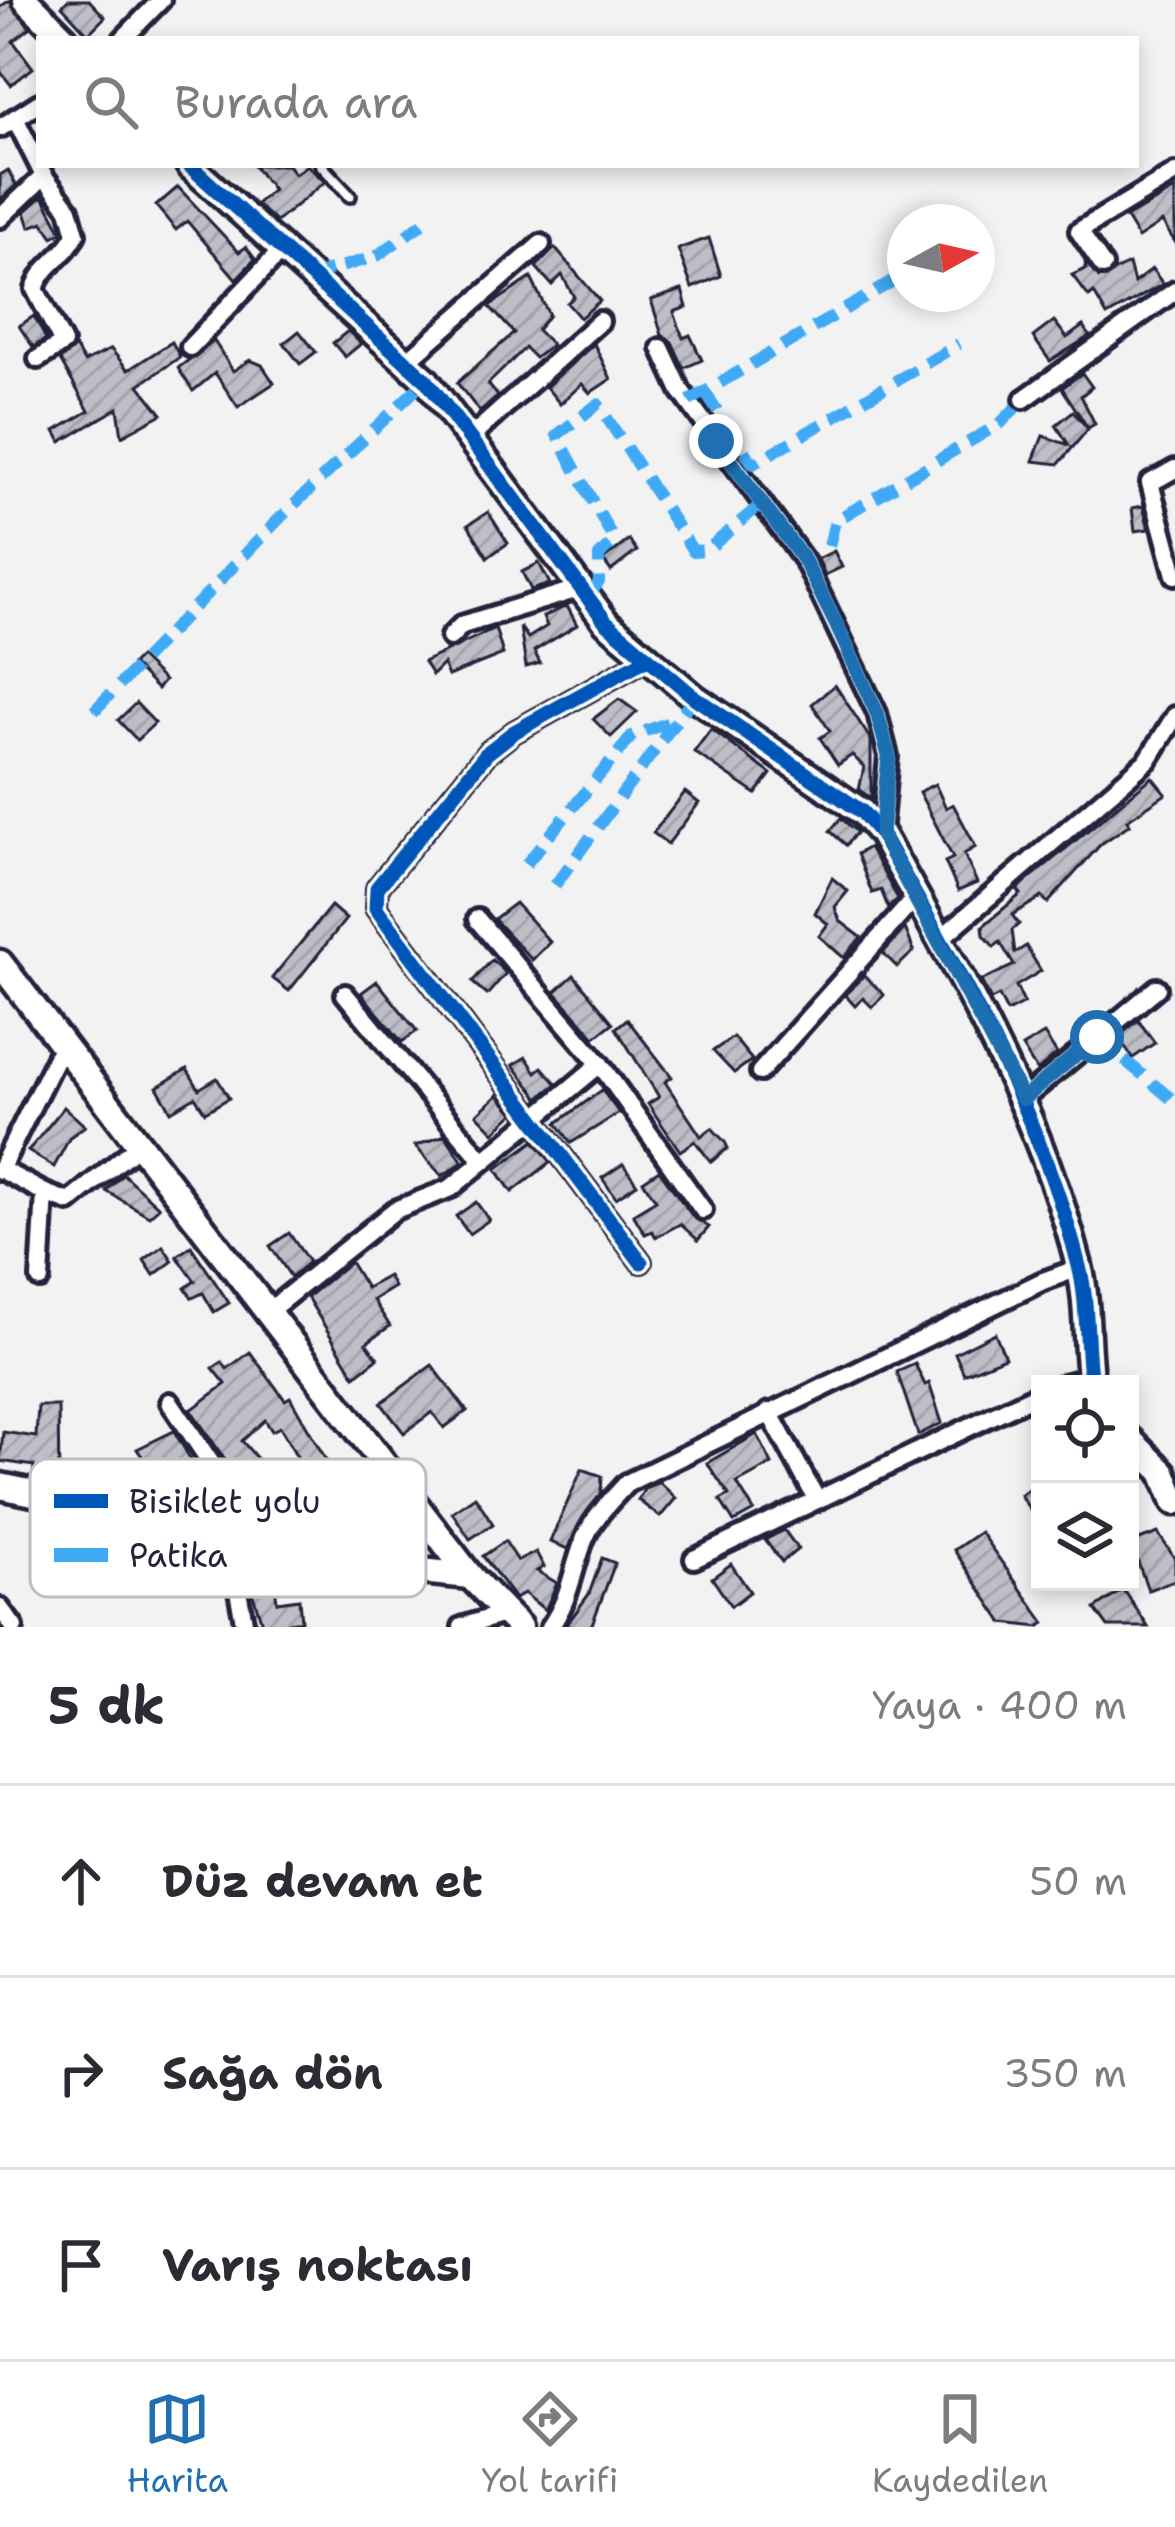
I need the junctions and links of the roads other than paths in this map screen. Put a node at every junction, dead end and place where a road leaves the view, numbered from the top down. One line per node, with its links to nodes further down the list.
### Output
1 (26, 0): 3 (street)
2 (161, 0): 4 (street)
3 (61, 36)
4 (126, 36)
5 (36, 105): 6 (street)
6 (8, 123): 7 (street)
7 (36, 164)
8 (39, 168): 12 (street)
9 (192, 168): 16 (street)
10 (324, 168): 13 (lane)
11 (1175, 173): 17 (street)
12 (44, 176): 14 (street); 22 (street)
13 (350, 196)
14 (0, 218)
15 (541, 244): 23 (street)
16 (281, 251): 20 (street); 23 (street)
17 (1103, 266)
18 (1175, 291): 24 (street)
19 (600, 321): 25 (street)
20 (190, 347)
21 (661, 348): 32 (street)
22 (38, 359)
23 (406, 362): 25 (street)
24 (1024, 399)
25 (472, 436): 28 (street)
26 (1175, 469): 27 (street)
27 (1175, 575)
28 (581, 588): 29 (street); 30 (street)
29 (450, 637)
30 (646, 659): 32 (street); 43 (street)
31 (1175, 716): 35 (street)
32 (881, 834): 33 (street)
33 (916, 897): 35 (street); 41 (street)
34 (477, 919): 40 (street)
35 (940, 940): 42 (street)
36 (2, 973): 39 (street)
37 (1156, 988): 42 (street)
38 (345, 994): 45 (street)
39 (64, 1041): 44 (street); 46 (street)
40 (600, 1064): 43 (street); 48 (street)
41 (760, 1072)
42 (1023, 1099): 50 (street)
43 (537, 1116): 45 (street); 49 (street)
44 (140, 1144): 47 (street); 52 (street)
45 (483, 1161): 52 (street)
46 (0, 1170): 47 (street)
47 (45, 1193): 51 (street)
48 (703, 1210)
49 (641, 1262)
50 (1079, 1268): 53 (street); 56 (street)
51 (40, 1279)
52 (270, 1310): 59 (street)
53 (1090, 1375)
54 (1031, 1397): 63 (street)
55 (170, 1402): 58 (street)
56 (769, 1412): 63 (street); 75 (street)
57 (1139, 1447): 60 (street)
58 (208, 1459)
59 (382, 1459)
60 (1169, 1472): 64 (street)
61 (0, 1486): 62 (street)
62 (30, 1492)
63 (817, 1500): 66 (street)
64 (1175, 1502)
65 (426, 1517): 68 (street)
66 (694, 1559)
67 (426, 1572): 68 (street)
68 (470, 1576): 71 (street)
69 (239, 1597): 73 (street)
70 (0, 1608): 72 (street)
71 (511, 1620): 74 (street)
72 (14, 1627)
73 (245, 1627)
74 (462, 1627)
75 (550, 1627)

